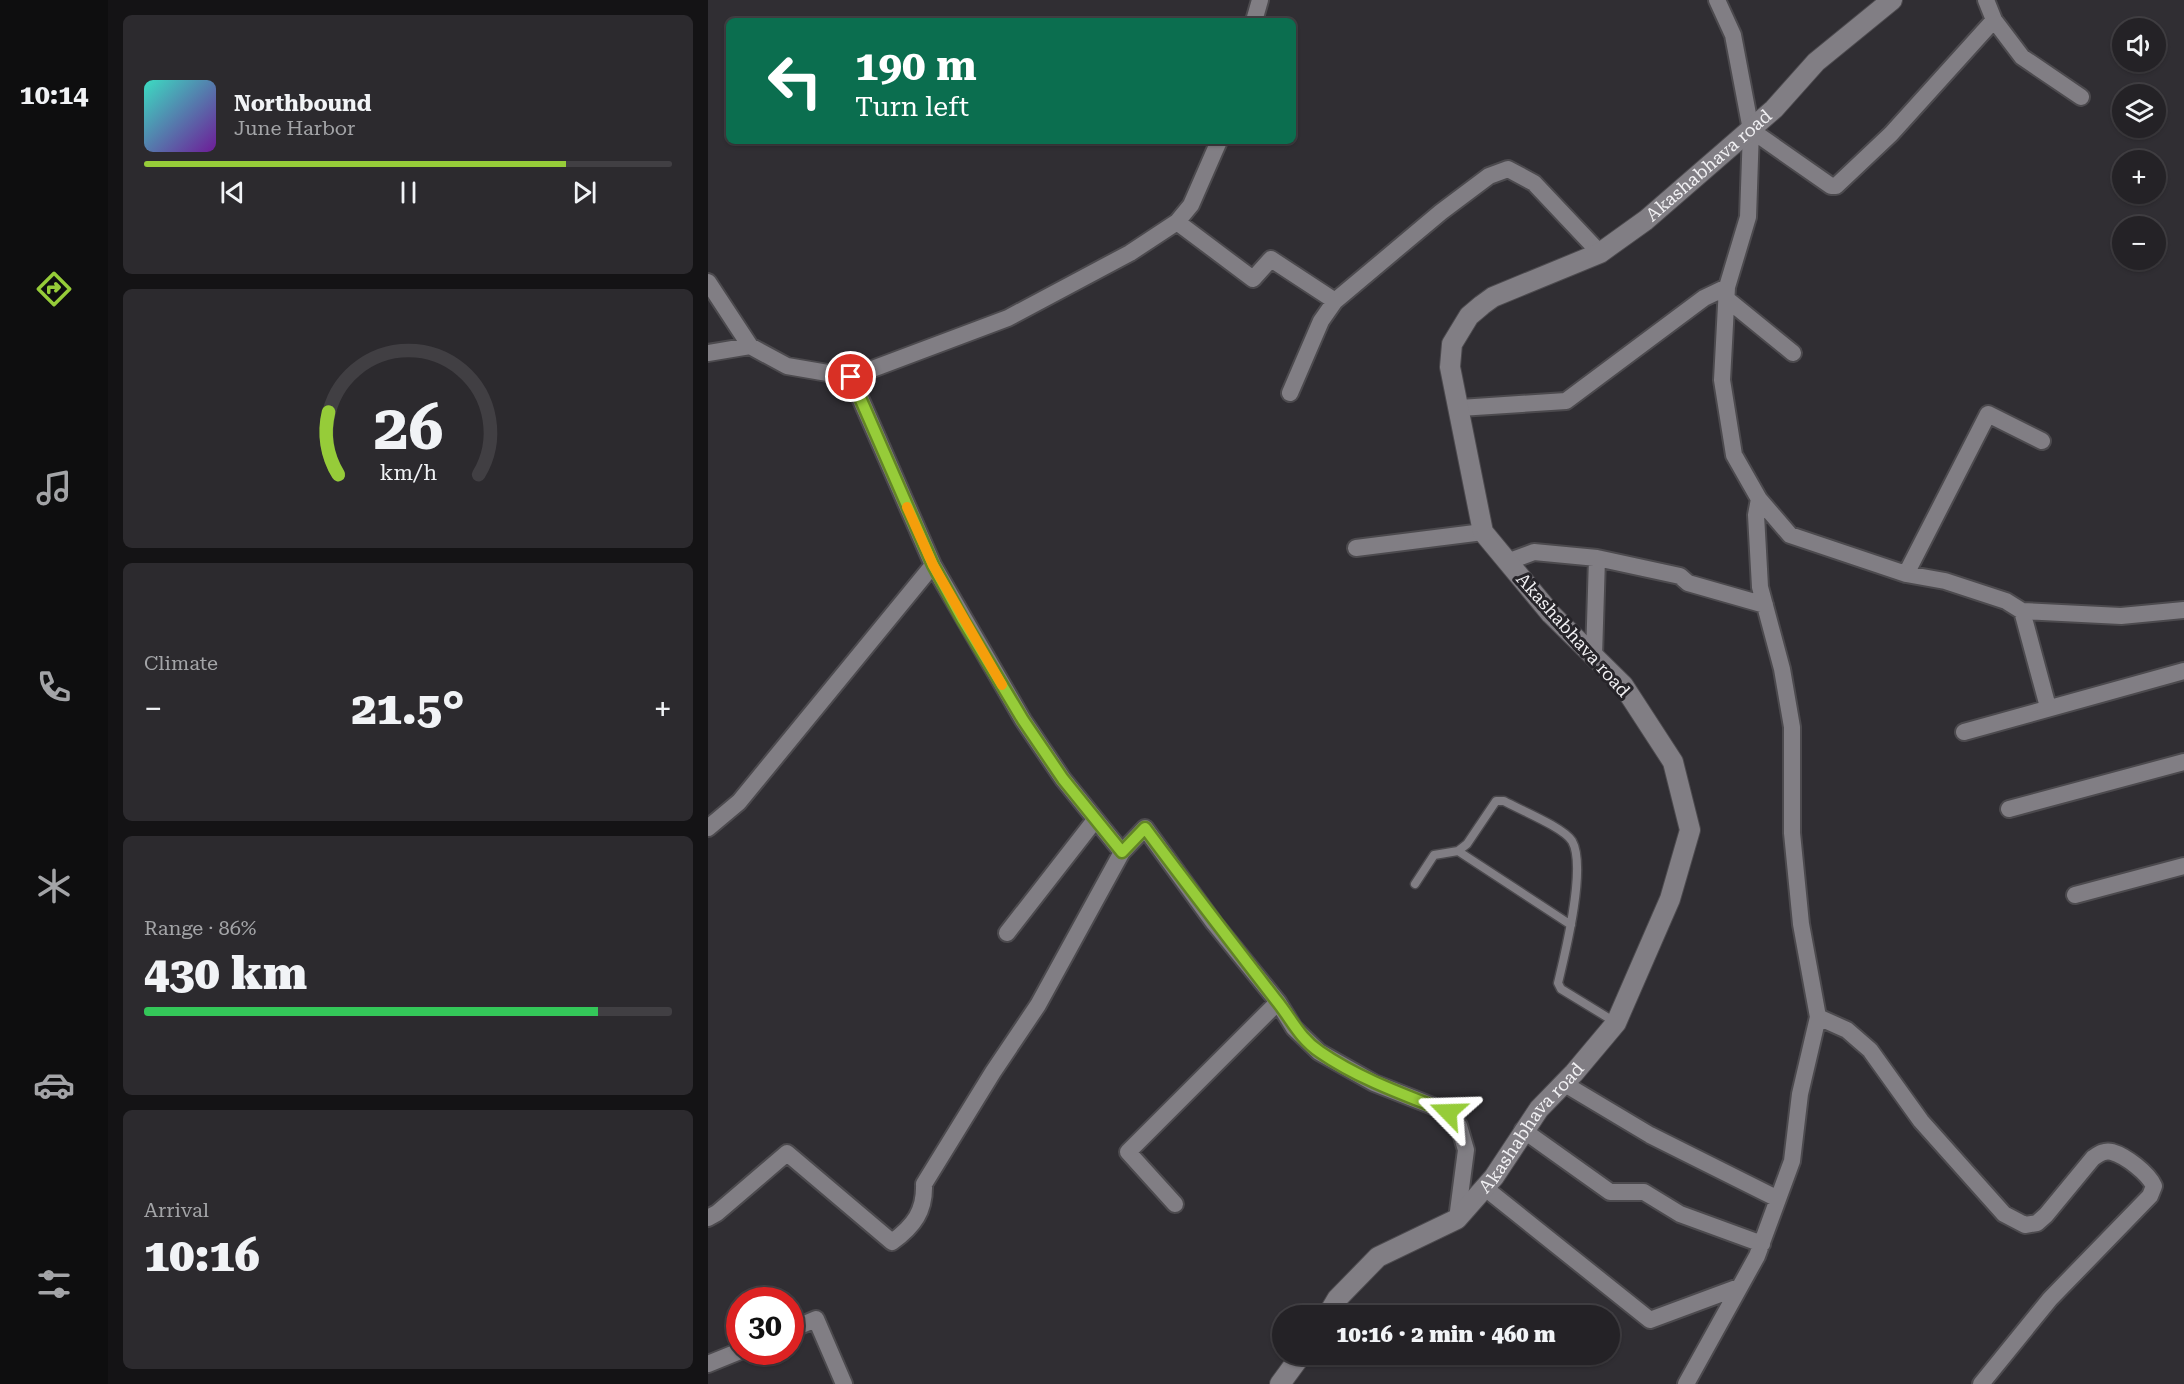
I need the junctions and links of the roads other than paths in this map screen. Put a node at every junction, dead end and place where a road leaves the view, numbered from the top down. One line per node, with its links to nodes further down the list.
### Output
1 (1260, 0): 5 (street)
2 (1717, 0): 8 (street)
3 (1892, 0): 8 (street, Akashabhava road)
4 (1986, 0): 6 (street)
5 (1255, 18)
6 (1994, 20): 7 (street); 8 (street)
7 (2081, 97)
8 (1751, 130): 11 (street, Akashabhava road); 13 (street)
9 (1218, 144): 10 (street)
10 (1177, 222): 14 (street); 18 (street)
11 (1600, 253): 14 (street); 20 (street, Akashabhava road)
12 (708, 282): 15 (street)
13 (1727, 293): 17 (street); 20 (street); 22 (street)
14 (1335, 301): 19 (street)
15 (750, 346): 16 (street); 18 (street)
16 (708, 353)
17 (1793, 353)
18 (851, 377): 27 (street)
19 (1290, 393)
20 (1460, 408): 23 (street, Akashabhava road)
21 (2042, 441): 28 (street)
22 (1759, 500): 28 (street); 29 (street)
23 (1483, 532): 24 (street); 26 (street, Akashabhava road)
24 (1356, 548)
25 (1597, 558): 26 (street); 29 (street); 32 (street)
26 (1507, 562): 32 (street, Akashabhava road)
27 (933, 565): 38 (street); 39 (street)
28 (1906, 574): 31 (street)
29 (1765, 604): 48 (street)
30 (2184, 610): 31 (street)
31 (2022, 611): 34 (street)
32 (1594, 656): 49 (street, Akashabhava road)
33 (2184, 671): 34 (street)
34 (2048, 707): 35 (street)
35 (1964, 732)
36 (2184, 762): 37 (street)
37 (2009, 808)
38 (1095, 820): 41 (street); 46 (street)
39 (708, 828)
40 (1458, 851): 43 (lane); 45 (lane); 45 (lane)
41 (1122, 852): 47 (street); 55 (street)
42 (2184, 866): 44 (street)
43 (1415, 884)
44 (2075, 895)
45 (1571, 925): 49 (lane)
46 (1007, 933)
47 (1278, 1002): 54 (street); 56 (street)
48 (1818, 1017): 53 (street); 67 (street)
49 (1616, 1023): 50 (street, Akashabhava road)
50 (1563, 1083): 51 (street, Akashabhava road); 53 (street)
51 (1523, 1130): 52 (street, Akashabhava road); 57 (street)
52 (1485, 1188): 56 (street, Akashabhava road); 58 (street)
53 (1778, 1199): 57 (street)
54 (1175, 1204)
55 (708, 1218)
56 (1457, 1219): 59 (street, Akashabhava road)
57 (1762, 1244): 58 (street)
58 (1739, 1287): 66 (street)
59 (1333, 1305)
60 (804, 1324): 64 (street)
61 (726, 1357): 62 (street)
62 (708, 1364)
63 (1294, 1365): 65 (street)
64 (844, 1384)
65 (1280, 1384)
66 (1686, 1384)
67 (1981, 1384)

